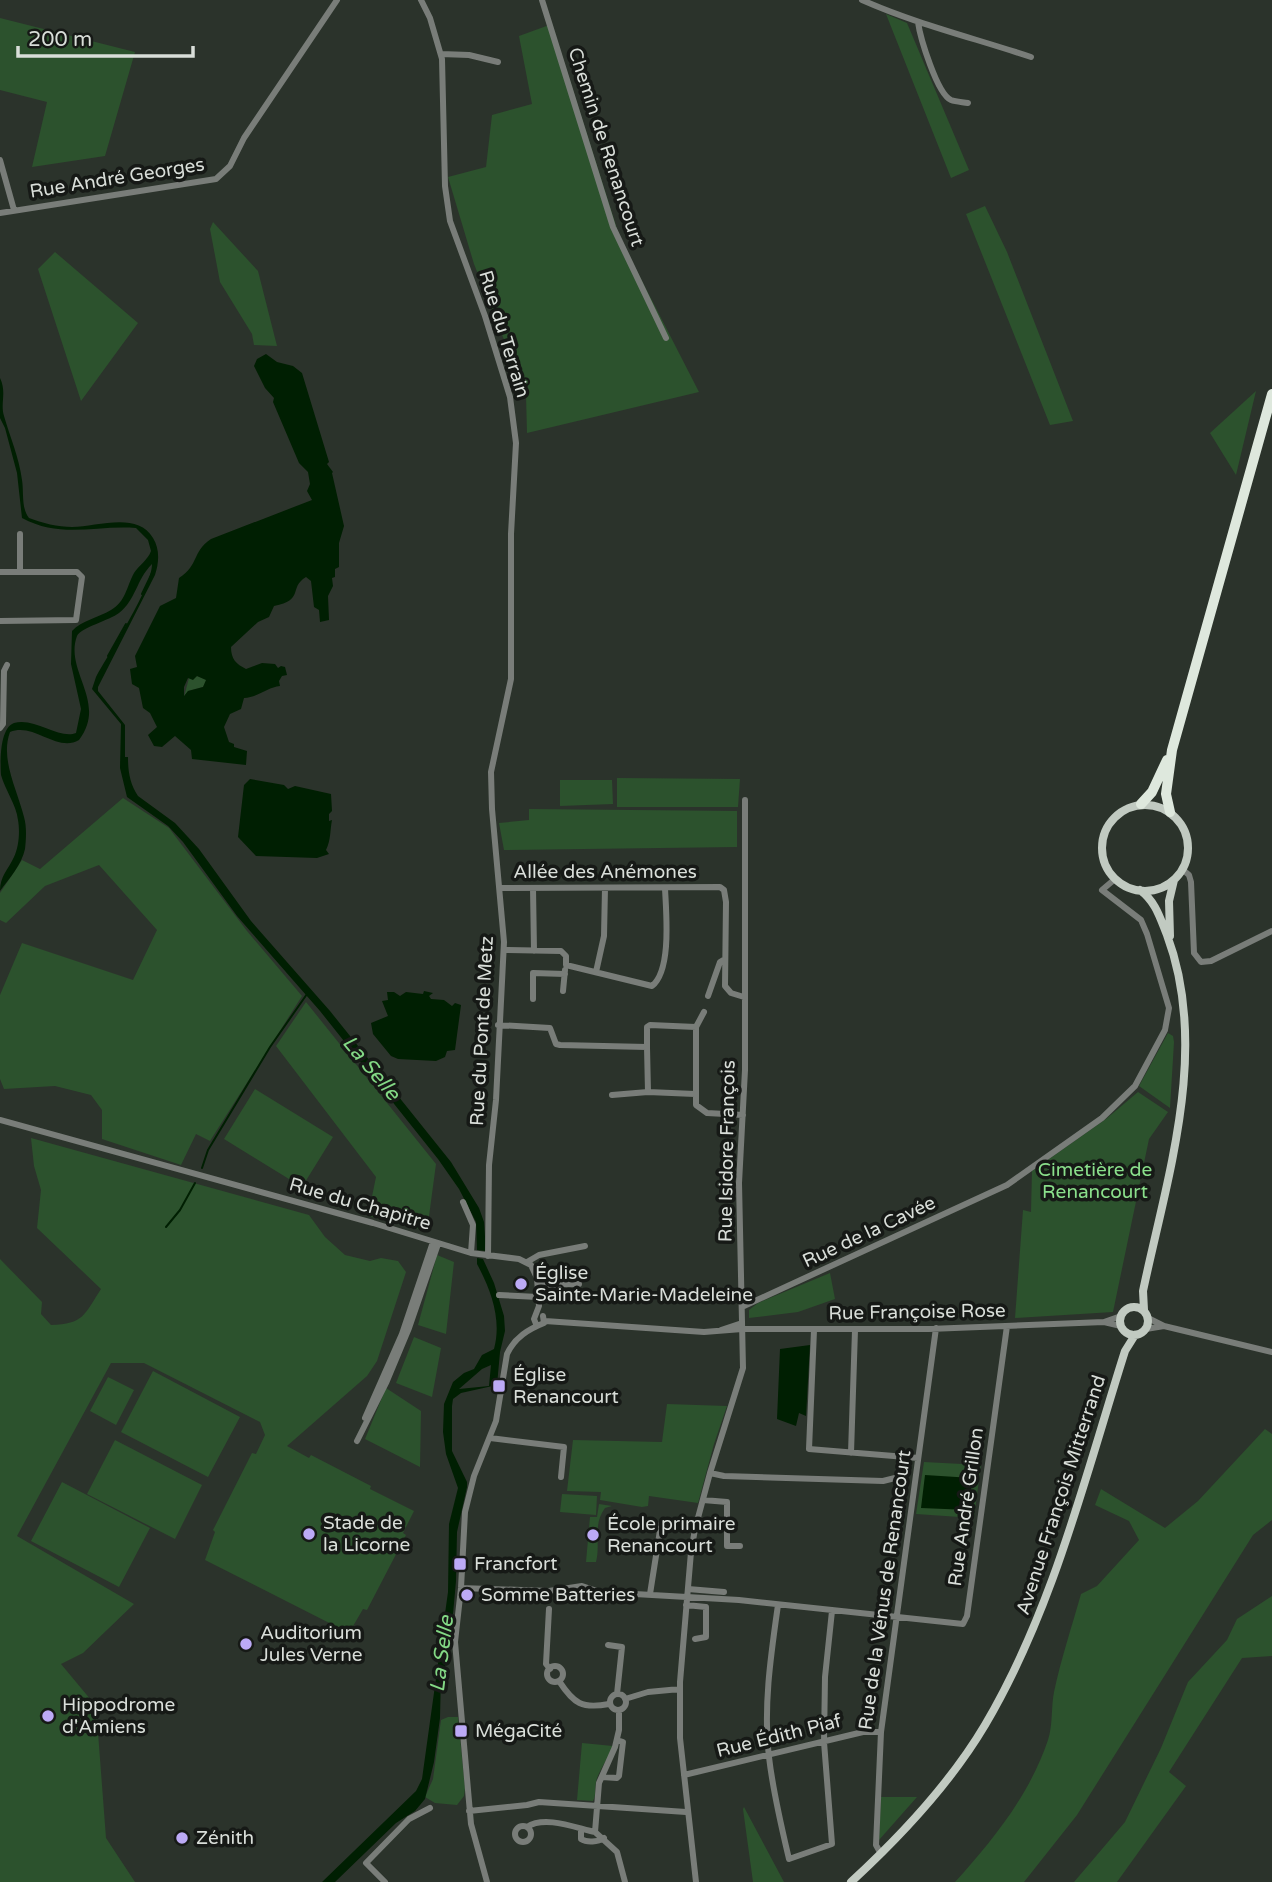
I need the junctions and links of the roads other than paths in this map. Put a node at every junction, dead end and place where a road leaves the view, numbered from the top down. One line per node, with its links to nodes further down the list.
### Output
1 (337, 0): 11 (street, Rue André Georges)
2 (421, 0): 6 (street, Rue du Terrain)
3 (542, 0): 13 (street, Chemin de Renancourt)
4 (862, 0): 5 (street)
5 (918, 22): 7 (street); 9 (street)
6 (441, 54): 8 (street); 24 (street, Rue du Terrain)
7 (1031, 57)
8 (498, 62)
9 (968, 103)
10 (0, 160): 11 (street)
11 (15, 210): 12 (street, Rue André Georges)
12 (0, 213)
13 (666, 338)
14 (1272, 394): 21 (highway)
15 (20, 534): 17 (street)
16 (0, 572): 17 (street)
17 (20, 572): 18 (street)
18 (0, 621)
19 (7, 665): 20 (street)
20 (0, 728)
21 (1172, 750): 23 (highway); 25 (highway)
22 (745, 800): 44 (street, Rue Isidore François)
23 (1141, 804): 25 (main road); 27 (main road)
24 (492, 809): 29 (street, Rue du Pont de Metz)
25 (1170, 812): 26 (main road)
26 (1182, 869): 28 (main road); 34 (street)
27 (1115, 879): 33 (main road); 66 (street, Rue de la Cavée)
28 (1174, 880): 33 (main road); 35 (main road)
29 (501, 888): 30 (street, Allée des Anémones); 36 (street, Rue du Pont de Metz)
30 (533, 888): 31 (street, Allée des Anémones); 37 (street)
31 (605, 888): 32 (street, Allée des Anémones); 40 (street)
32 (665, 888): 38 (street, Allée des Anémones); 40 (street)
33 (1140, 890): 35 (main road)
34 (1272, 931)
35 (1171, 946): 63 (main road)
36 (504, 950): 37 (street); 47 (street, Rue du Pont de Metz)
37 (534, 951): 39 (street)
38 (725, 959): 43 (street, Allée des Anémones); 44 (street, Allée des Anémones)
39 (566, 965): 40 (street); 41 (street)
40 (596, 972)
41 (565, 974): 42 (street); 45 (street)
42 (563, 991)
43 (708, 996)
44 (744, 997): 53 (street, Rue Isidore François)
45 (533, 999)
46 (704, 1012): 48 (street)
47 (498, 1026): 49 (street); 59 (street, Rue du Pont de Metz)
48 (696, 1027): 49 (street); 51 (street)
49 (647, 1047): 50 (street)
50 (648, 1092): 51 (street); 52 (street)
51 (695, 1094): 53 (street)
52 (612, 1095)
53 (743, 1115): 66 (street, Rue Isidore François)
54 (0, 1121): 56 (street, Rue du Chapitre)
55 (463, 1202): 58 (street)
56 (435, 1243): 58 (street, Rue du Chapitre); 84 (street)
57 (585, 1247): 60 (street)
58 (473, 1254): 59 (street, Rue du Chapitre)
59 (487, 1256): 60 (street, Rue du Chapitre)
60 (527, 1262): 62 (street)
61 (579, 1284): 62 (street)
62 (538, 1285): 65 (street)
63 (1143, 1292): 67 (main road); 68 (main road)
64 (499, 1295): 65 (street)
65 (538, 1297): 70 (street)
66 (744, 1306): 72 (street, Rue Isidore François)
67 (1133, 1306): 68 (main road); 69 (main road)
68 (1146, 1314): 74 (street); 77 (main road)
69 (1121, 1316): 71 (street); 76 (main road)
70 (542, 1317): 72 (street, Rue Françoise Rose); 83 (street)
71 (1104, 1322): 73 (street, Rue Françoise Rose); 76 (street)
72 (742, 1326): 78 (street, Rue Françoise Rose); 87 (street, Rue Isidore François)
73 (1007, 1326): 75 (street, Rue Françoise Rose); 101 (street, Rue André Grillon)
74 (1164, 1326): 77 (street); 82 (street)
75 (936, 1328): 79 (street, Rue Françoise Rose); 86 (street, Rue de la Vénus de Renancourt)
76 (1122, 1329): 80 (main road); 81 (main road, Avenue François Mitterrand)
77 (1146, 1329): 80 (main road)
78 (814, 1330): 79 (street, Rue Françoise Rose); 85 (street)
79 (855, 1330): 85 (street)
80 (1135, 1335): 81 (main road, Avenue François Mitterrand)
81 (1125, 1351): 125 (main road, Avenue François Mitterrand)
82 (1272, 1352)
83 (490, 1438): 88 (street); 93 (street)
84 (357, 1440)
85 (851, 1453): 86 (street)
86 (918, 1458): 101 (street, Rue de la Vénus de Renancourt)
87 (710, 1472): 89 (street); 90 (street, Rue Isidore François)
88 (561, 1477)
89 (895, 1478)
90 (703, 1500): 92 (street); 94 (street, Rue Isidore François)
91 (661, 1524): 96 (street)
92 (740, 1546)
93 (461, 1588): 96 (street); 119 (street)
94 (688, 1589): 95 (street); 97 (street, Rue Isidore François)
95 (724, 1592)
96 (650, 1594): 97 (street)
97 (686, 1601): 98 (street); 102 (street); 106 (street, Rue Isidore François)
98 (778, 1605): 100 (street); 114 (street)
99 (550, 1609): 104 (street)
100 (832, 1611): 101 (street); 113 (street)
101 (896, 1618): 111 (street, Rue de la Vénus de Renancourt)
102 (695, 1639)
103 (608, 1645): 107 (street)
104 (550, 1669): 105 (street); 105 (street)
105 (559, 1681): 109 (street)
106 (680, 1689): 108 (street); 115 (street, Rue Isidore François)
107 (617, 1694): 108 (street); 109 (street)
108 (625, 1699): 110 (street)
109 (609, 1704): 110 (street)
110 (619, 1710): 112 (street)
111 (881, 1732): 113 (street, Rue Édith Piaf); 125 (street, Rue de la Vénus de Renancourt)
112 (617, 1740): 116 (street); 116 (street)
113 (824, 1742): 114 (street, Rue Édith Piaf); 114 (street)
114 (769, 1755): 115 (street, Rue Édith Piaf)
115 (684, 1775): 120 (street, Rue Isidore François)
116 (602, 1777): 117 (street)
117 (598, 1807): 119 (street); 120 (street); 123 (street)
118 (430, 1808): 126 (street)
119 (469, 1811): 127 (street)
120 (686, 1812): 129 (street, Rue Isidore François)
121 (527, 1827): 122 (street)
122 (580, 1829): 123 (street); 124 (street)
123 (595, 1832): 124 (street)
124 (604, 1839): 128 (street)
125 (881, 1854): 130 (main road, Avenue François Mitterrand)
126 (385, 1882)
127 (487, 1882)
128 (625, 1882)
129 (696, 1882)
130 (851, 1882)

